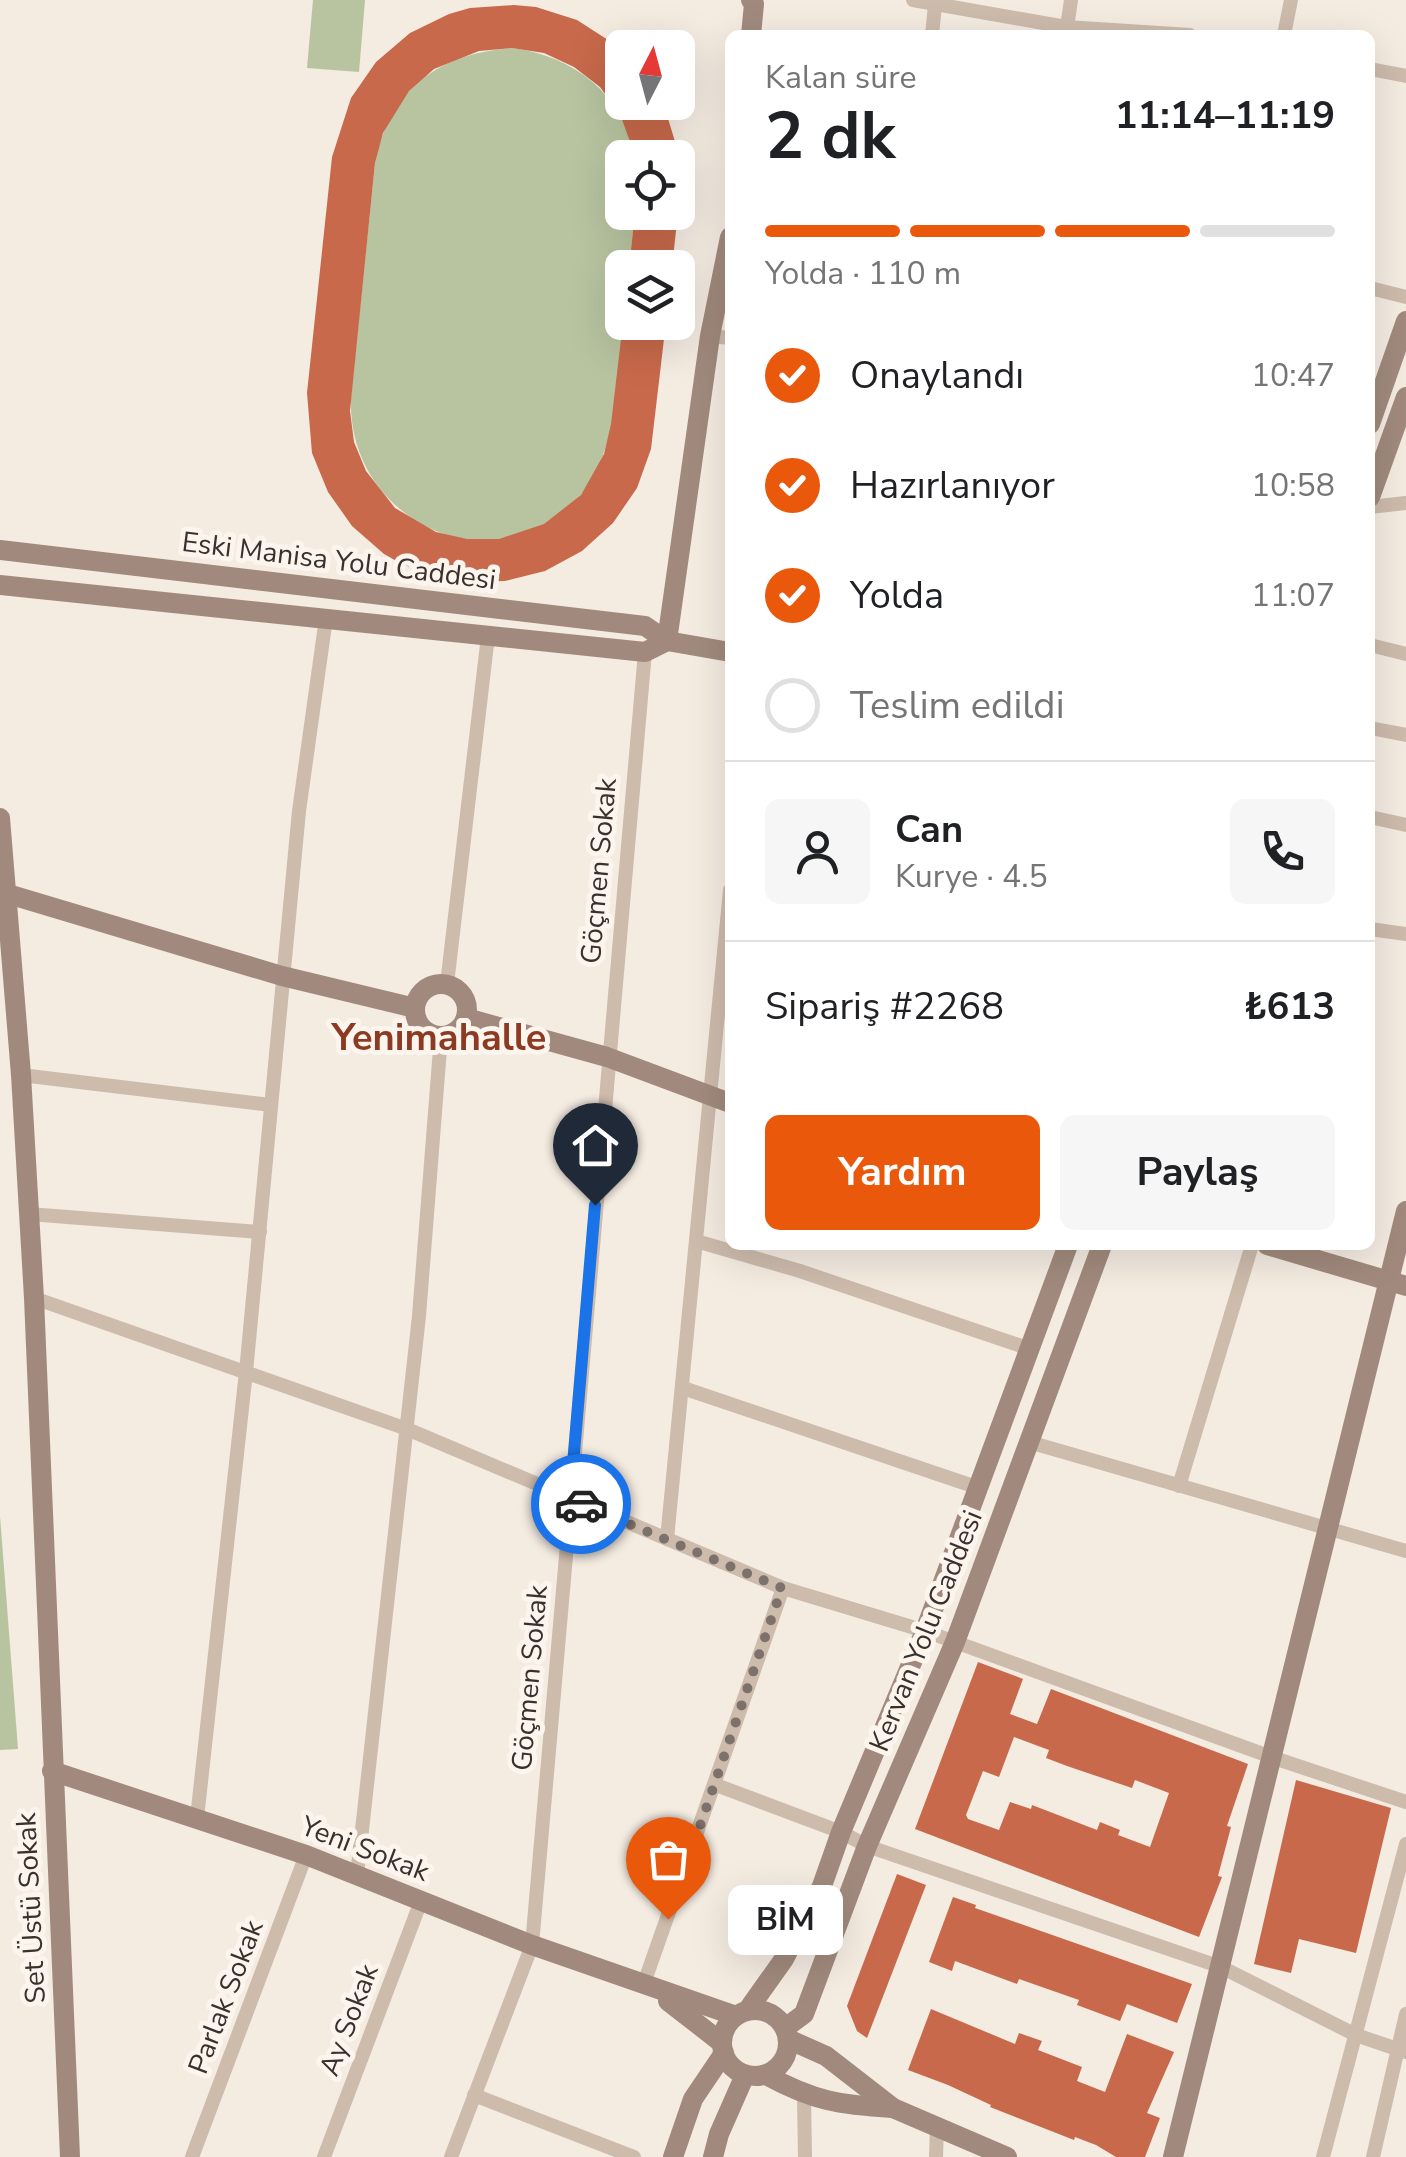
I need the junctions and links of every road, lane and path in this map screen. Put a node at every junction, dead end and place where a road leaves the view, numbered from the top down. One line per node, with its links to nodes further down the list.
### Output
1 (751, 0): 6 (street)
2 (912, 0): 5 (street)
3 (1071, 0): 9 (street)
4 (1291, 0): 10 (street)
5 (934, 5): 7 (street); 8 (street)
6 (751, 30)
7 (932, 30)
8 (1061, 30)
9 (1066, 30)
10 (1285, 30)
11 (1375, 70): 12 (street)
12 (1406, 76)
13 (725, 287): 17 (street)
14 (1377, 290): 15 (street)
15 (1406, 297)
16 (1406, 320): 18 (street)
17 (720, 337): 28 (street)
18 (1380, 396): 19 (street); 20 (street)
19 (1406, 399): 21 (street)
20 (1375, 410)
21 (1375, 483)
22 (1406, 503): 23 (street)
23 (1375, 506)
24 (0, 550): 28 (street, Eski Manisa Yolu Caddesi)
25 (0, 585): 26 (street, Eski Manisa Yolu Caddesi)
26 (326, 618): 27 (street, Eski Manisa Yolu Caddesi); 41 (street)
27 (488, 636): 31 (street, Eski Manisa Yolu Caddesi); 42 (street)
28 (666, 641): 30 (street, Eski Manisa Yolu Caddesi); 31 (street)
29 (1375, 647): 32 (street)
30 (725, 651)
31 (645, 652): 47 (street, Göçmen Sokak)
32 (1406, 654)
33 (1375, 729): 34 (street)
34 (1406, 736)
35 (0, 818): 38 (street, Set Üstü Sokak)
36 (1375, 818): 37 (street)
37 (1406, 824)
38 (8, 894): 41 (street); 48 (street, Set Üstü Sokak)
39 (1375, 930): 40 (street)
40 (1406, 934)
41 (282, 976): 44 (street); 50 (street)
42 (447, 984): 44 (street); 45 (street)
43 (725, 997): 49 (street)
44 (415, 1008): 46 (street)
45 (466, 1018): 46 (street); 47 (street)
46 (441, 1036): 66 (street)
47 (607, 1057): 49 (street); 70 (street, Göçmen Sokak)
48 (21, 1075): 50 (street); 52 (street, Set Üstü Sokak)
49 (721, 1100): 54 (street)
50 (272, 1105): 53 (street)
51 (1406, 1211): 61 (street)
52 (29, 1214): 53 (street); 62 (street, Set Üstü Sokak)
53 (260, 1232): 64 (street)
54 (696, 1241): 55 (street); 65 (street)
55 (725, 1249)
56 (728, 1250): 63 (street)
57 (1066, 1250): 63 (street, Kervan Yolu Caddesi)
58 (1100, 1250): 67 (street, Kervan Yolu Caddesi)
59 (1250, 1250): 68 (street)
60 (1284, 1250): 61 (street)
61 (1397, 1283): 71 (street)
62 (34, 1298): 64 (street); 78 (street, Set Üstü Sokak)
63 (1030, 1350): 69 (street, Kervan Yolu Caddesi)
64 (246, 1372): 66 (street); 81 (street)
65 (682, 1388): 69 (street); 72 (street)
66 (407, 1429): 70 (street); 86 (street)
67 (1030, 1442): 68 (street); 76 (street, Kervan Yolu Caddesi)
68 (1178, 1486): 71 (street)
69 (980, 1488): 75 (street, Kervan Yolu Caddesi)
70 (570, 1500): 72 (street); 88 (street, Göçmen Sokak)
71 (1326, 1527): 73 (street); 77 (street)
72 (666, 1539): 74 (street)
73 (1406, 1551)
74 (782, 1588): 75 (street); 79 (street)
75 (925, 1631): 76 (street); 82 (street, Kervan Yolu Caddesi)
76 (955, 1642): 77 (street); 84 (street, Kervan Yolu Caddesi)
77 (1274, 1758): 80 (street); 89 (street)
78 (52, 1771): 81 (street, Yeni Sokak); 102 (street, Set Üstü Sokak)
79 (716, 1784): 82 (street); 90 (street)
80 (1406, 1802)
81 (197, 1818): 85 (street, Yeni Sokak)
82 (841, 1832): 84 (street); 91 (street, Kervan Yolu Caddesi)
83 (1406, 1844): 94 (street)
84 (867, 1846): 89 (street); 93 (street, Kervan Yolu Caddesi)
85 (306, 1855): 86 (street, Yeni Sokak); 103 (street, Parlak Sokak)
86 (357, 1875): 87 (street, Yeni Sokak)
87 (421, 1900): 88 (street, Yeni Sokak); 104 (street, Ay Sokak)
88 (532, 1944): 90 (street, Yeni Sokak); 98 (street, Göçmen Sokak)
89 (1222, 1967): 94 (street); 112 (street)
90 (649, 1988): 91 (street); 95 (street)
91 (741, 2014): 93 (street); 95 (street)
92 (1406, 2014): 96 (street)
93 (786, 2034): 97 (street); 100 (street)
94 (1356, 2035): 96 (street); 113 (street)
95 (723, 2048): 97 (street); 107 (street)
96 (1401, 2050): 114 (street)
97 (756, 2075): 99 (street); 108 (street)
98 (474, 2095): 105 (street, Göçmen Sokak); 106 (street)
99 (804, 2096): 100 (street); 109 (street)
100 (892, 2108): 101 (street)
101 (936, 2126): 110 (street); 111 (street)
102 (70, 2157)
103 (192, 2157)
104 (324, 2157)
105 (450, 2157)
106 (634, 2157)
107 (673, 2157)
108 (713, 2157)
109 (805, 2157)
110 (936, 2157)
111 (1007, 2157)
112 (1173, 2157)
113 (1322, 2157)
114 (1372, 2157)

